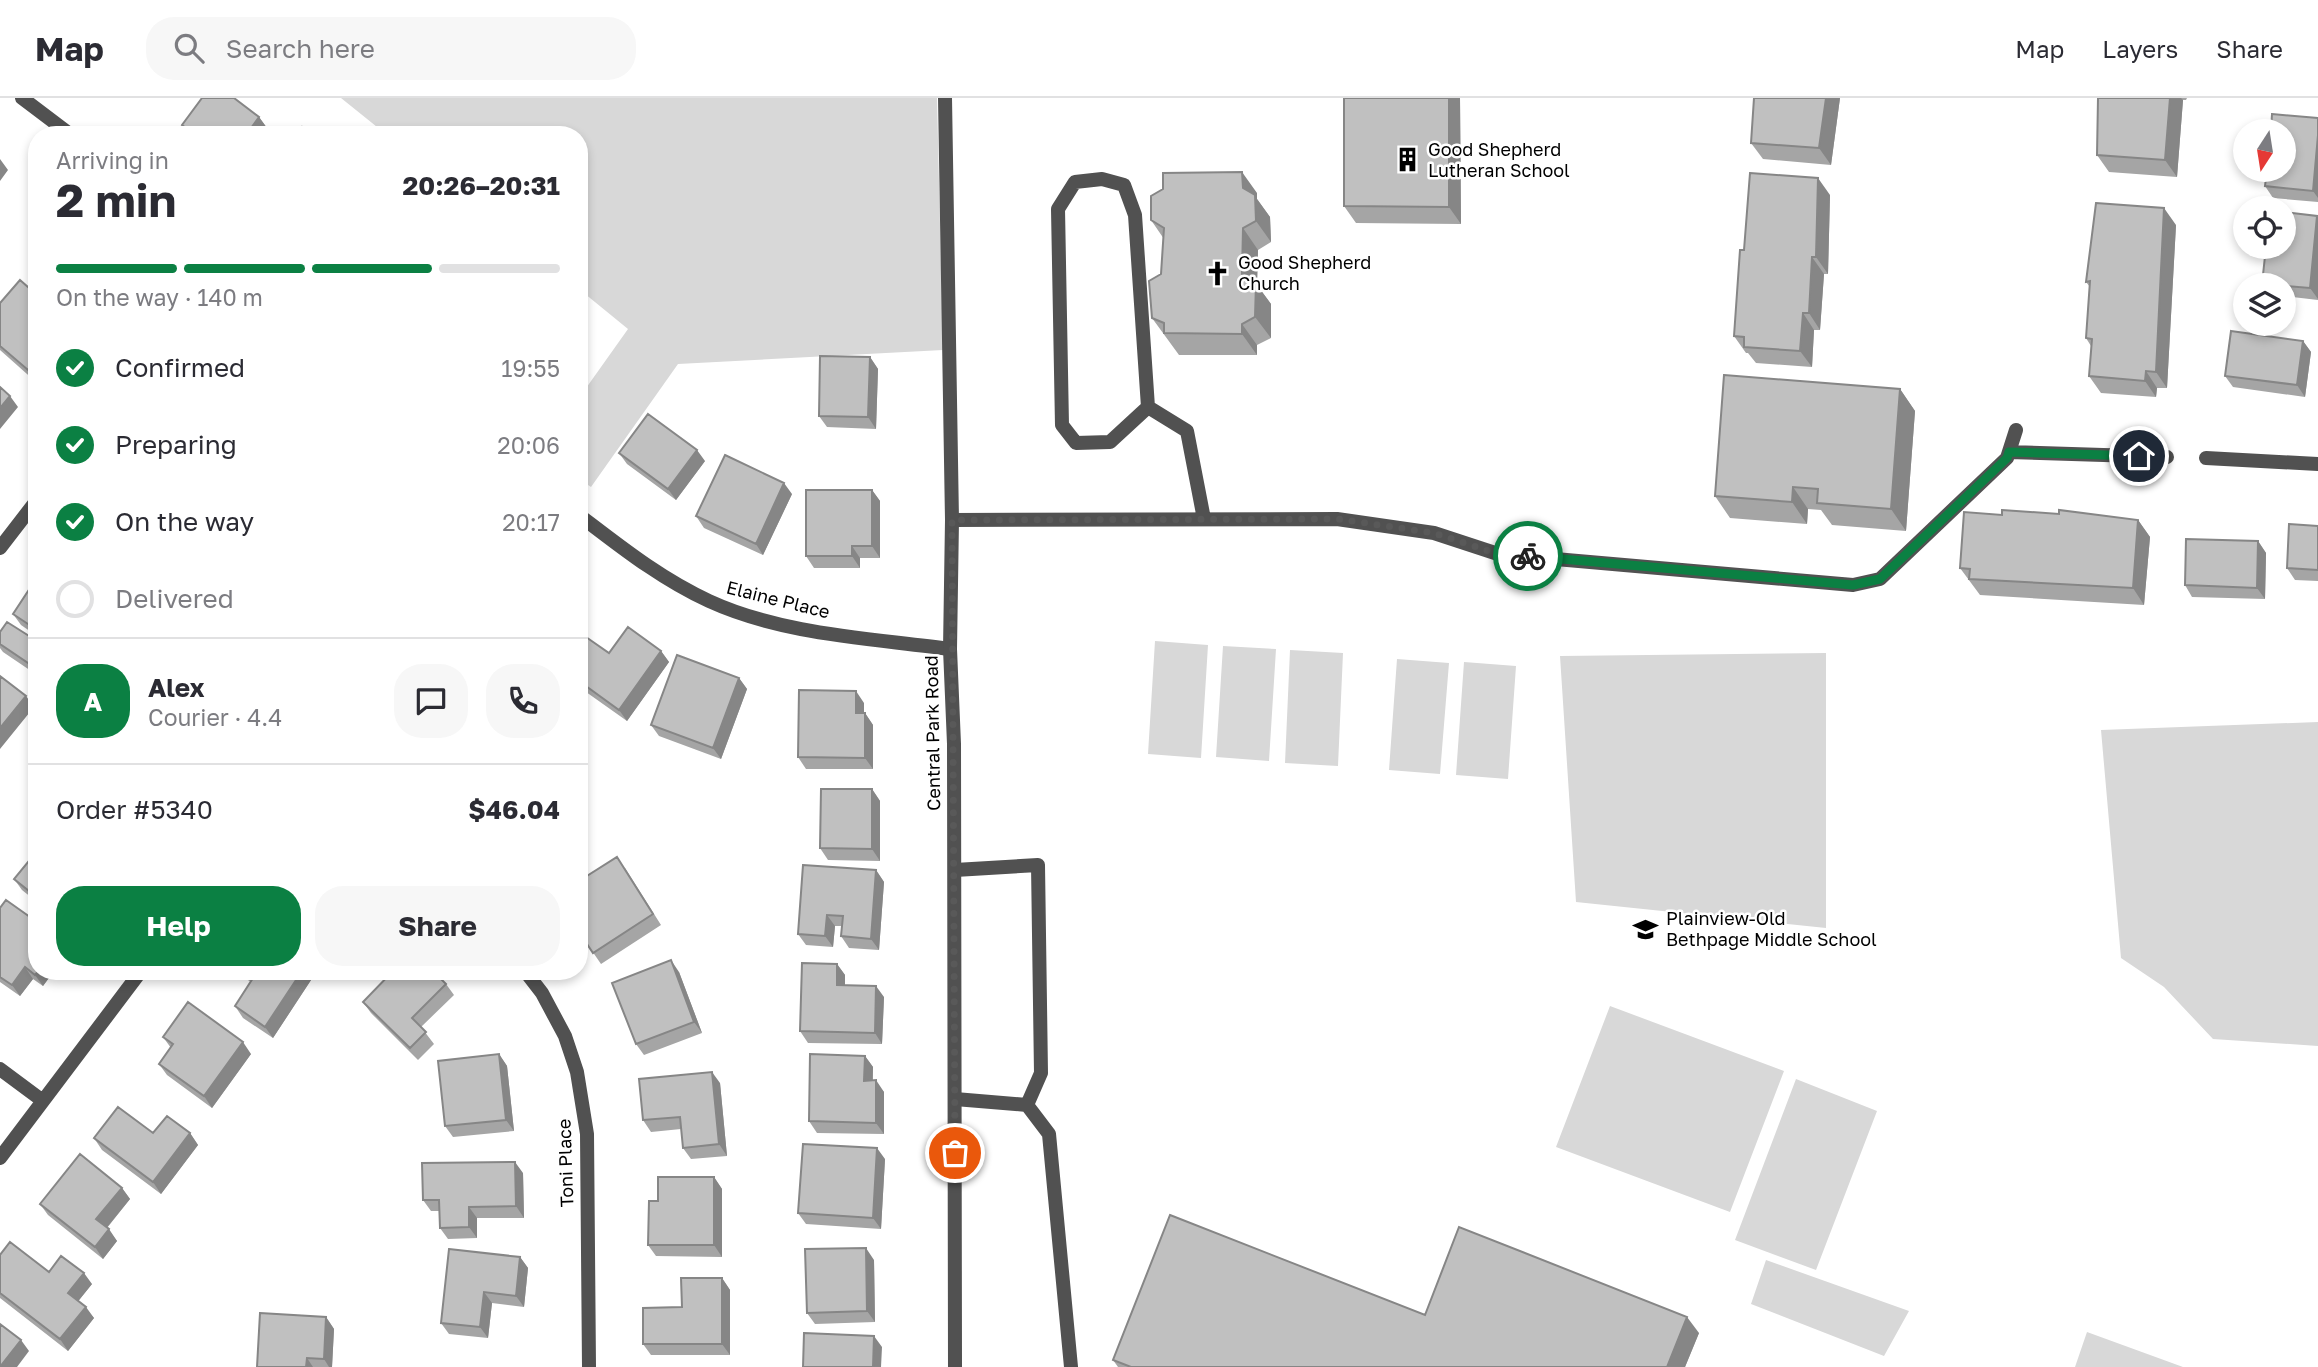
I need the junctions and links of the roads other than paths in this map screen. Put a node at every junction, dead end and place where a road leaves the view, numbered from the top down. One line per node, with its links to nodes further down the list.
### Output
1 (22, 98): 3 (street)
2 (945, 98): 12 (street, Central Park Road)
3 (59, 126)
4 (1148, 407): 4 (street); 11 (street)
5 (2016, 429): 6 (street)
6 (2009, 452): 7 (street); 11 (street)
7 (2167, 457)
8 (2206, 458): 9 (street)
9 (2318, 464)
10 (28, 512): 14 (street)
11 (1204, 519): 12 (street)
12 (952, 520): 15 (street, Central Park Road)
13 (588, 523): 15 (street, Elaine Place)
14 (0, 548)
15 (950, 649): 16 (street, Central Park Road)
16 (955, 870): 20 (street, Central Park Road); 22 (street)
17 (134, 980): 21 (street)
18 (531, 980): 24 (street, Toni Place)
19 (0, 1069): 21 (street)
20 (955, 1099): 22 (street); 25 (street, Central Park Road)
21 (43, 1101): 23 (street)
22 (1027, 1105): 26 (street)
23 (0, 1158)
24 (589, 1367)
25 (955, 1367)
26 (1071, 1367)

